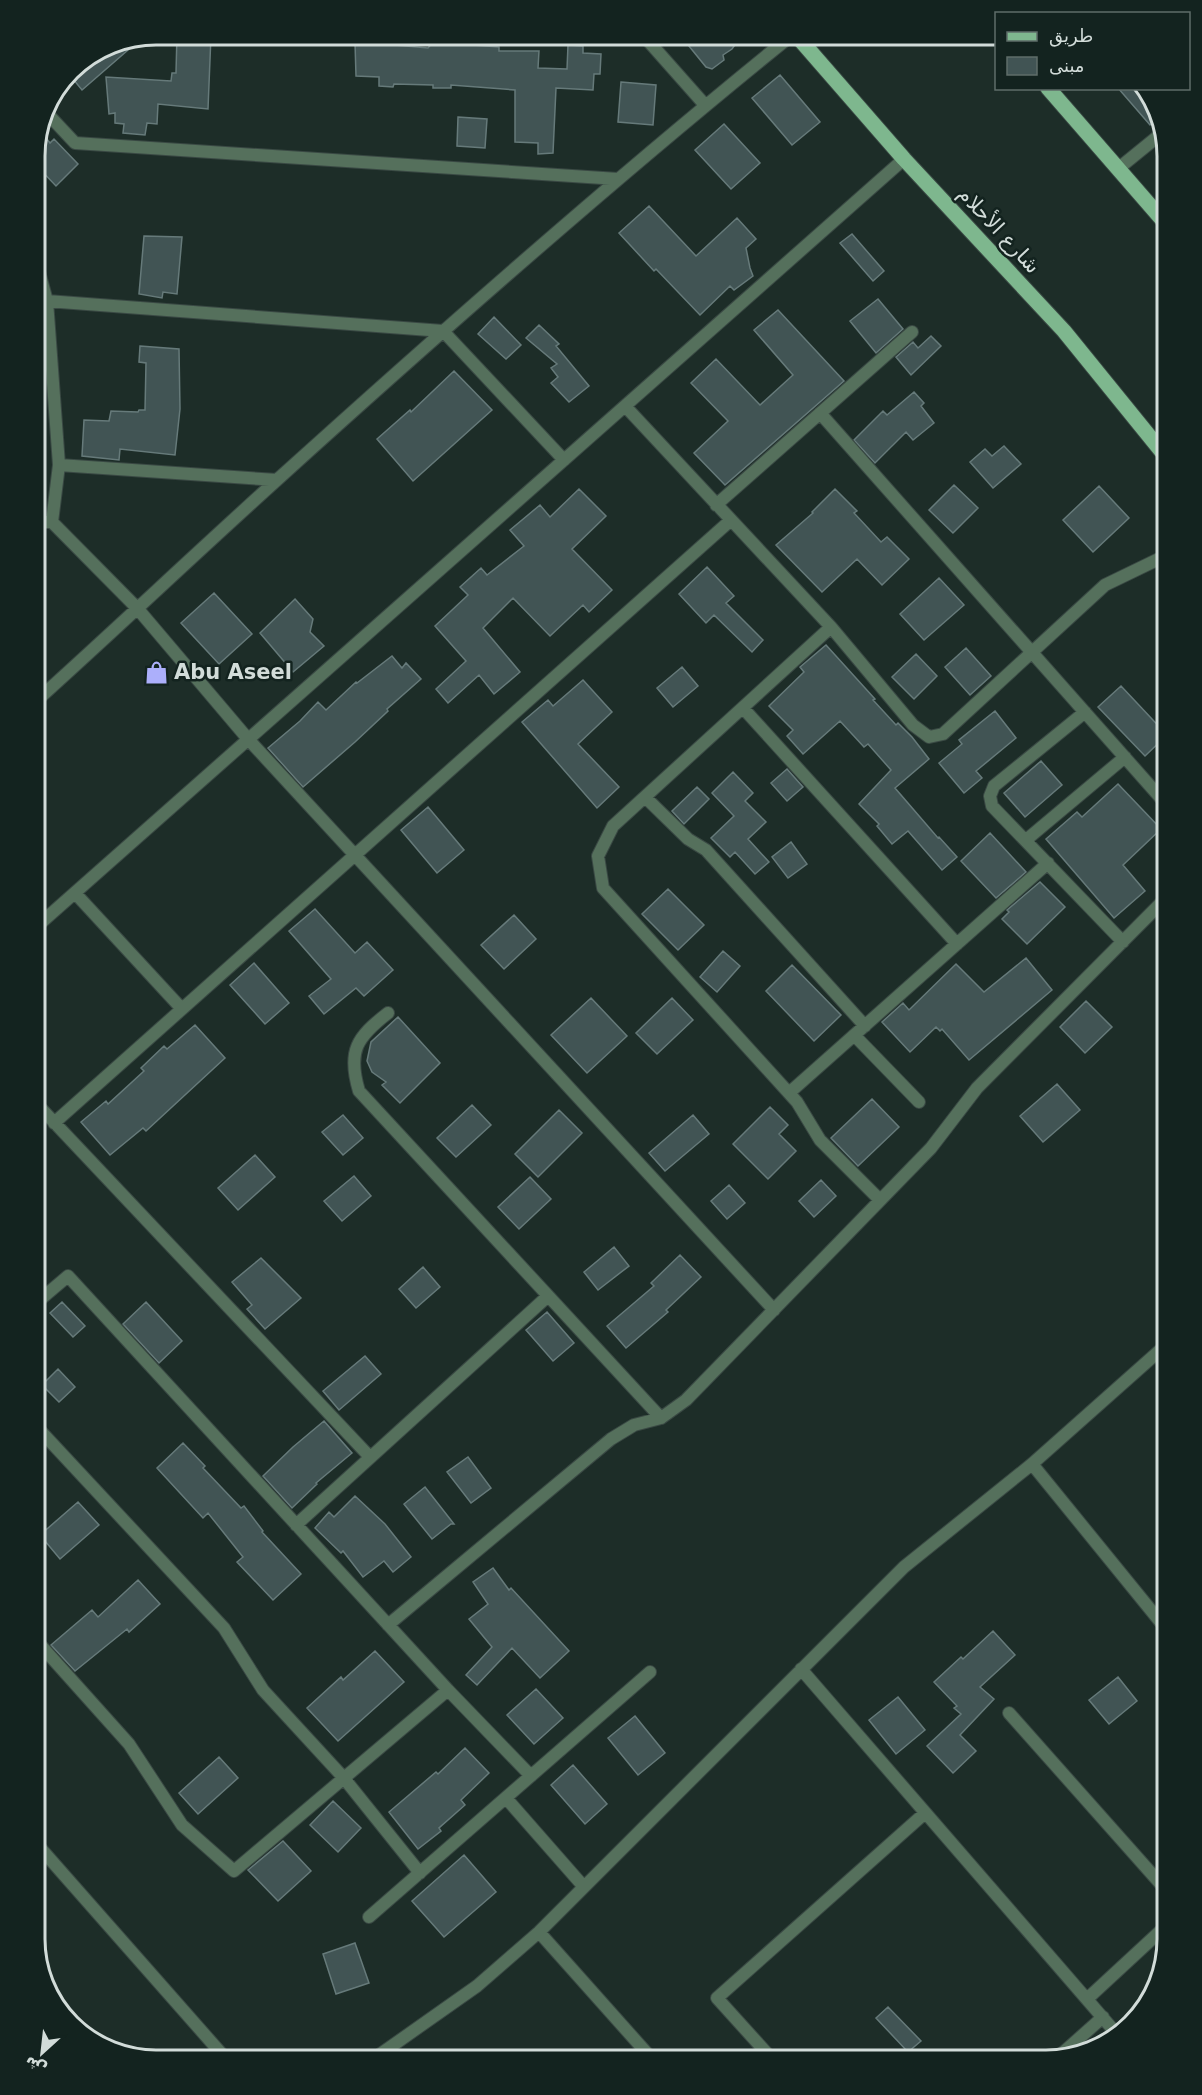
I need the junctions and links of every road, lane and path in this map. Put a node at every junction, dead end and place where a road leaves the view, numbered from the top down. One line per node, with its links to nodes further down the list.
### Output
1 (652, 45): 5 (street)
2 (781, 45): 5 (street)
3 (803, 45): 8 (main road, شارع الأحلام)
4 (1050, 90): 9 (main road)
5 (705, 105): 10 (street)
6 (52, 118): 10 (street)
7 (1155, 138): 9 (street)
8 (904, 159): 16 (street); 18 (main road, شارع الأحلام)
9 (1119, 168): 11 (main road)
10 (618, 179): 14 (street)
11 (1157, 213)
12 (45, 294): 13 (street)
13 (47, 301): 14 (street); 20 (street)
14 (443, 331): 19 (street); 21 (street)
15 (912, 332): 17 (street)
16 (625, 406): 19 (street); 22 (street)
17 (820, 413): 22 (street); 29 (street)
18 (1157, 446)
19 (564, 460): 33 (street)
20 (59, 465): 21 (street); 25 (street)
21 (277, 480): 27 (street)
22 (717, 505): 23 (street)
23 (731, 520): 28 (street); 38 (street)
24 (45, 522): 25 (street)
25 (52, 522): 27 (street)
26 (1157, 560): 29 (street)
27 (137, 608): 30 (street); 33 (street)
28 (831, 627): 29 (street); 31 (street)
29 (1031, 651): 32 (street)
30 (45, 688)
31 (743, 708): 36 (street); 44 (street)
32 (1085, 712): 34 (street); 37 (street)
33 (248, 739): 38 (street); 40 (street)
34 (1125, 757): 35 (street); 37 (street)
35 (1157, 794)
36 (645, 796): 47 (street); 49 (street)
37 (1026, 840): 39 (street)
38 (354, 855): 45 (street); 56 (street)
39 (1048, 863): 43 (street); 44 (street)
40 (75, 893): 42 (street); 45 (street)
41 (1157, 907): 43 (street)
42 (45, 919)
43 (1123, 942): 53 (street)
44 (957, 944): 47 (street)
45 (182, 1009): 52 (street)
46 (388, 1013): 55 (street)
47 (865, 1026): 48 (street)
48 (854, 1035): 49 (street); 50 (street)
49 (789, 1093): 53 (street)
50 (919, 1102)
51 (45, 1113): 52 (street)
52 (54, 1123): 60 (street)
53 (880, 1200): 56 (street)
54 (45, 1296): 62 (street)
55 (548, 1296): 58 (street); 60 (street)
56 (774, 1310): 58 (street)
57 (1157, 1353): 61 (street)
58 (661, 1418): 64 (street)
59 (45, 1437): 71 (street)
60 (370, 1457): 62 (street)
61 (1032, 1464): 63 (street); 66 (street)
62 (296, 1525): 64 (street)
63 (1157, 1618)
64 (388, 1625): 68 (street)
65 (45, 1651): 71 (street)
66 (801, 1669): 73 (street); 77 (street)
67 (650, 1672): 70 (street)
68 (448, 1690): 70 (street); 71 (street)
69 (1009, 1713): 76 (street)
70 (531, 1776): 72 (street)
71 (344, 1777): 75 (street)
72 (506, 1798): 75 (street); 77 (street)
73 (925, 1813): 81 (street); 88 (street)
74 (45, 1854): 85 (street)
75 (420, 1873): 78 (street)
76 (1157, 1880)
77 (584, 1887): 79 (street)
78 (369, 1917)
79 (539, 1932): 86 (street); 87 (street)
80 (1157, 1934): 81 (street)
81 (1087, 1999): 82 (street)
82 (1103, 2017): 83 (street); 84 (street)
83 (1112, 2028)
84 (1069, 2047)
85 (218, 2050)
86 (386, 2050)
87 (644, 2050)
88 (764, 2050)

